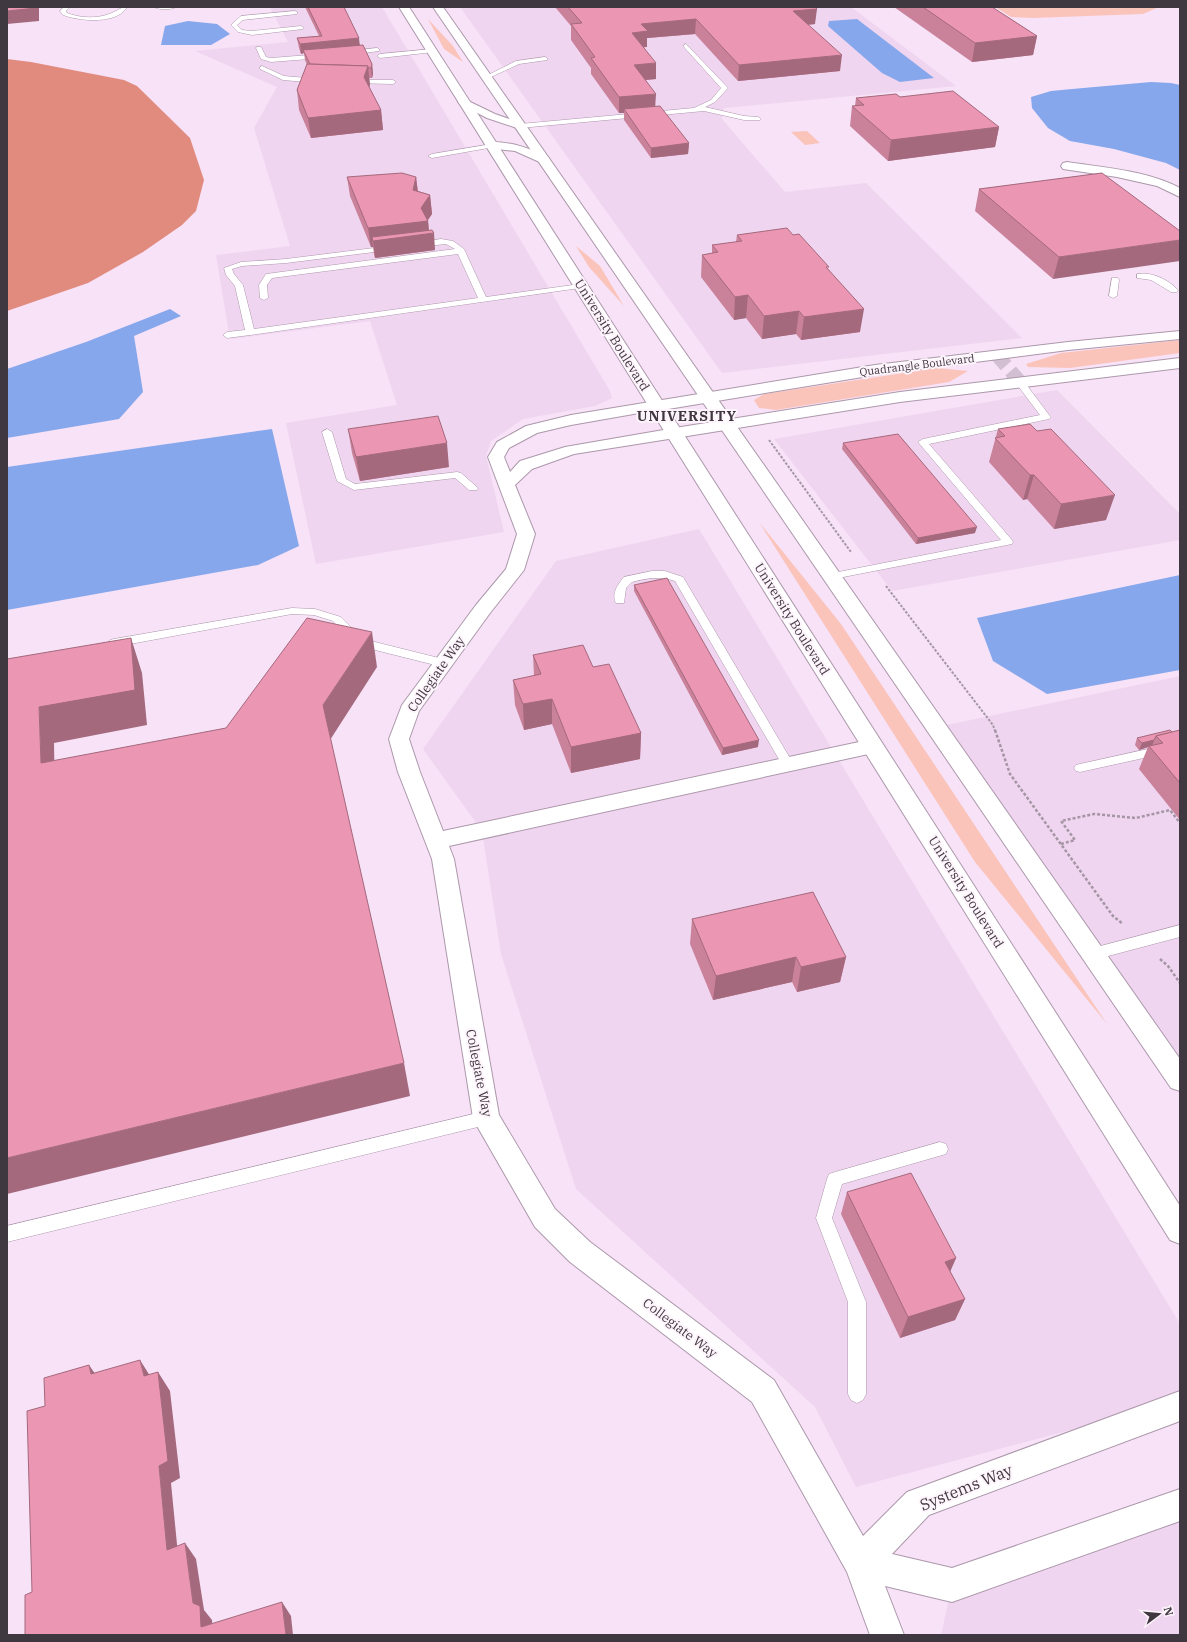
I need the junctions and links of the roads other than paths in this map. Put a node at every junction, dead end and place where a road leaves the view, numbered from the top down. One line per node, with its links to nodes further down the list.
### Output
1 (65, 7): 2 (lane)
2 (124, 7)
3 (157, 7): 4 (lane)
4 (173, 7)
5 (404, 7): 11 (main road, University Boulevard)
6 (438, 7): 16 (main road)
7 (295, 13): 8 (lane)
8 (301, 28)
9 (686, 46): 21 (lane)
10 (259, 48): 13 (lane)
11 (432, 51): 12 (lane); 20 (main road, University Boulevard)
12 (339, 54)
13 (332, 55)
14 (545, 59): 16 (lane)
15 (262, 68): 17 (lane)
16 (487, 76): 23 (main road)
17 (324, 81)
18 (347, 82): 19 (lane)
19 (394, 82)
20 (464, 102): 23 (main road); 24 (main road, University Boulevard)
21 (692, 110): 22 (lane); 23 (lane)
22 (758, 119)
23 (520, 126): 26 (main road)
24 (492, 146): 25 (lane); 26 (main road); 32 (main road, University Boulevard)
25 (432, 156)
26 (544, 160): 42 (main road)
27 (1067, 166): 28 (main road)
28 (1180, 192)
29 (461, 251): 35 (lane); 36 (lane); 37 (lane)
30 (1140, 276): 33 (lane)
31 (1115, 280): 34 (lane)
32 (580, 286): 36 (lane); 43 (main road, University Boulevard)
33 (1174, 290)
34 (1113, 296)
35 (264, 298)
36 (483, 299): 37 (lane)
37 (250, 332): 38 (lane)
38 (228, 335)
39 (1180, 336): 42 (main road, Quadrangle Boulevard)
40 (1180, 364): 41 (main road)
41 (1020, 382): 44 (main road); 49 (lane)
42 (708, 397): 43 (main road, Quadrangle Boulevard); 44 (main road)
43 (656, 406): 46 (main road, University Boulevard); 47 (main road, Collegiate Way)
44 (728, 425): 46 (main road); 49 (main road)
45 (327, 432): 48 (lane)
46 (674, 433): 47 (main road); 53 (main road, University Boulevard)
47 (507, 484): 52 (main road, Collegiate Way)
48 (473, 488)
49 (832, 576): 59 (main road)
50 (620, 601): 55 (lane)
51 (100, 646): 52 (lane)
52 (443, 663): 57 (main road, Collegiate Way)
53 (873, 746): 55 (main road); 63 (main road, University Boulevard)
54 (1180, 746): 56 (lane)
55 (788, 765): 57 (main road)
56 (1080, 768)
57 (436, 841): 61 (main road, Collegiate Way)
58 (1180, 931): 59 (lane)
59 (1093, 954): 60 (main road)
60 (1180, 1080)
61 (486, 1118): 64 (lane); 68 (main road, Collegiate Way)
62 (940, 1149): 65 (lane)
63 (1180, 1230)
64 (7, 1234)
65 (857, 1394)
66 (1180, 1406): 68 (main road, Systems Way)
67 (1180, 1505): 68 (main road)
68 (860, 1563): 69 (main road, Collegiate Way)
69 (887, 1635)

